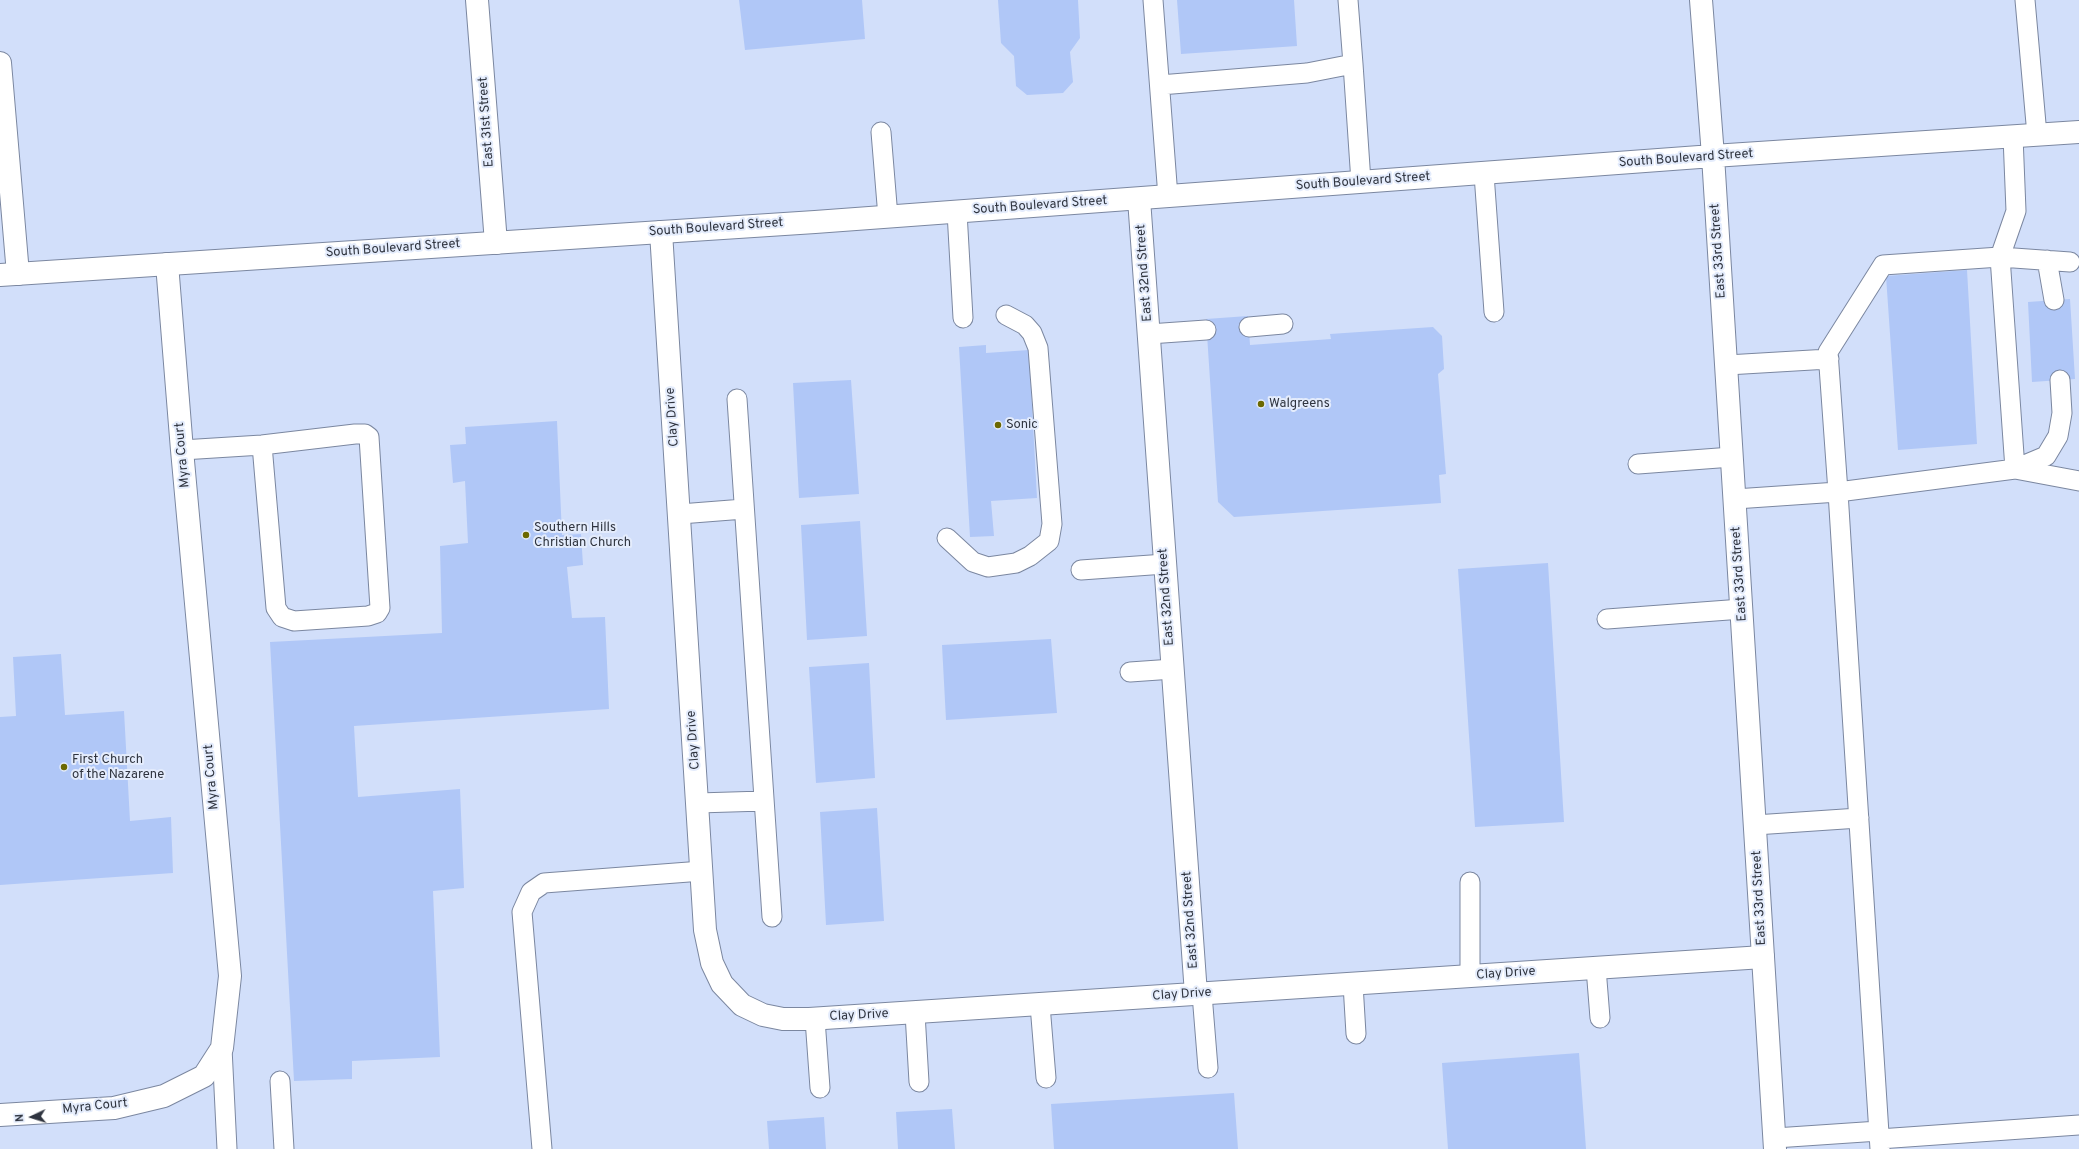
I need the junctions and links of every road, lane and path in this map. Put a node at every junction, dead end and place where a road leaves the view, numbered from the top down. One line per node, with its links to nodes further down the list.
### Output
1 (477, 0): 21 (street, East 31st Street)
2 (1153, 0): 8 (lane)
3 (1348, 0): 7 (lane)
4 (1700, 0): 13 (street, East 33rd Street)
5 (2025, 0): 11 (lane)
6 (0, 63): 26 (street)
7 (1353, 64): 8 (lane); 15 (lane)
8 (1160, 85): 16 (lane)
9 (881, 132): 19 (lane)
10 (2079, 132): 11 (street, South Boulevard Street)
11 (2037, 135): 12 (street, South Boulevard Street)
12 (2013, 136): 13 (street, South Boulevard Street); 22 (lane)
13 (1713, 156): 14 (street, South Boulevard Street); 36 (street, East 33rd Street)
14 (1484, 174): 15 (street, South Boulevard Street); 28 (lane)
15 (1360, 182): 16 (street, South Boulevard Street)
16 (1168, 196): 17 (street, South Boulevard Street)
17 (1139, 198): 18 (street, South Boulevard Street); 34 (street, East 32nd Street)
18 (956, 212): 19 (street, South Boulevard Street); 30 (lane)
19 (888, 217): 20 (street, South Boulevard Street)
20 (660, 232): 21 (street, South Boulevard Street); 48 (street, Clay Drive)
21 (496, 243): 25 (street, South Boulevard Street)
22 (2000, 257): 23 (lane); 35 (lane); 43 (lane)
23 (2047, 260): 24 (lane); 27 (lane)
24 (2070, 262)
25 (167, 264): 26 (street, South Boulevard Street); 40 (street, Myra Court)
26 (9, 274)
27 (2054, 300)
28 (1494, 312)
29 (1006, 315): 49 (lane)
30 (963, 318)
31 (1283, 324): 32 (lane)
32 (1249, 327)
33 (1206, 330): 34 (lane)
34 (1149, 334): 50 (street, East 32nd Street)
35 (1829, 359): 36 (lane); 45 (lane)
36 (1727, 365): 41 (street, East 33rd Street)
37 (2060, 380): 43 (lane)
38 (736, 399): 47 (lane)
39 (262, 445): 39 (lane); 40 (lane)
40 (182, 450): 73 (street, Myra Court)
41 (1732, 457): 42 (lane); 46 (street, East 33rd Street)
42 (1638, 464)
43 (2015, 469): 44 (lane); 45 (lane)
44 (2079, 481)
45 (1838, 492): 46 (lane); 58 (lane)
46 (1735, 499): 52 (street, East 33rd Street)
47 (744, 509): 48 (lane); 56 (lane)
48 (680, 514): 57 (street, Clay Drive)
49 (947, 538)
50 (1165, 564): 51 (lane); 54 (street, East 32nd Street)
51 (1081, 570)
52 (1742, 609): 53 (lane); 59 (street, East 33rd Street)
53 (1607, 619)
54 (1173, 670): 55 (lane); 67 (street, East 32nd Street)
55 (1130, 672)
56 (764, 801): 57 (lane); 62 (lane)
57 (698, 803): 60 (street, Clay Drive)
58 (1858, 818): 59 (lane); 81 (lane)
59 (1755, 825): 63 (street, East 33rd Street)
60 (702, 871): 71 (street, Clay Drive); 85 (lane)
61 (1470, 882): 65 (lane)
62 (772, 917)
63 (1763, 957): 64 (street, Clay Drive); 82 (street, East 33rd Street)
64 (1596, 968): 65 (street, Clay Drive); 70 (lane)
65 (1470, 976): 66 (street, Clay Drive)
66 (1353, 984): 67 (street, Clay Drive); 72 (lane)
67 (1199, 994): 68 (street, Clay Drive); 74 (lane)
68 (1040, 1005): 69 (street, Clay Drive); 75 (lane)
69 (915, 1013): 71 (street, Clay Drive); 77 (lane)
70 (1600, 1018)
71 (815, 1019): 78 (lane)
72 (1356, 1034)
73 (222, 1048): 79 (street, Myra Court); 83 (lane)
74 (1208, 1068)
75 (1046, 1078)
76 (280, 1081): 84 (lane)
77 (919, 1082)
78 (820, 1088)
79 (0, 1115)
80 (2079, 1126): 81 (lane)
81 (1879, 1139): 82 (lane)
82 (1775, 1144)
83 (227, 1149)
84 (284, 1149)
85 (542, 1149)

